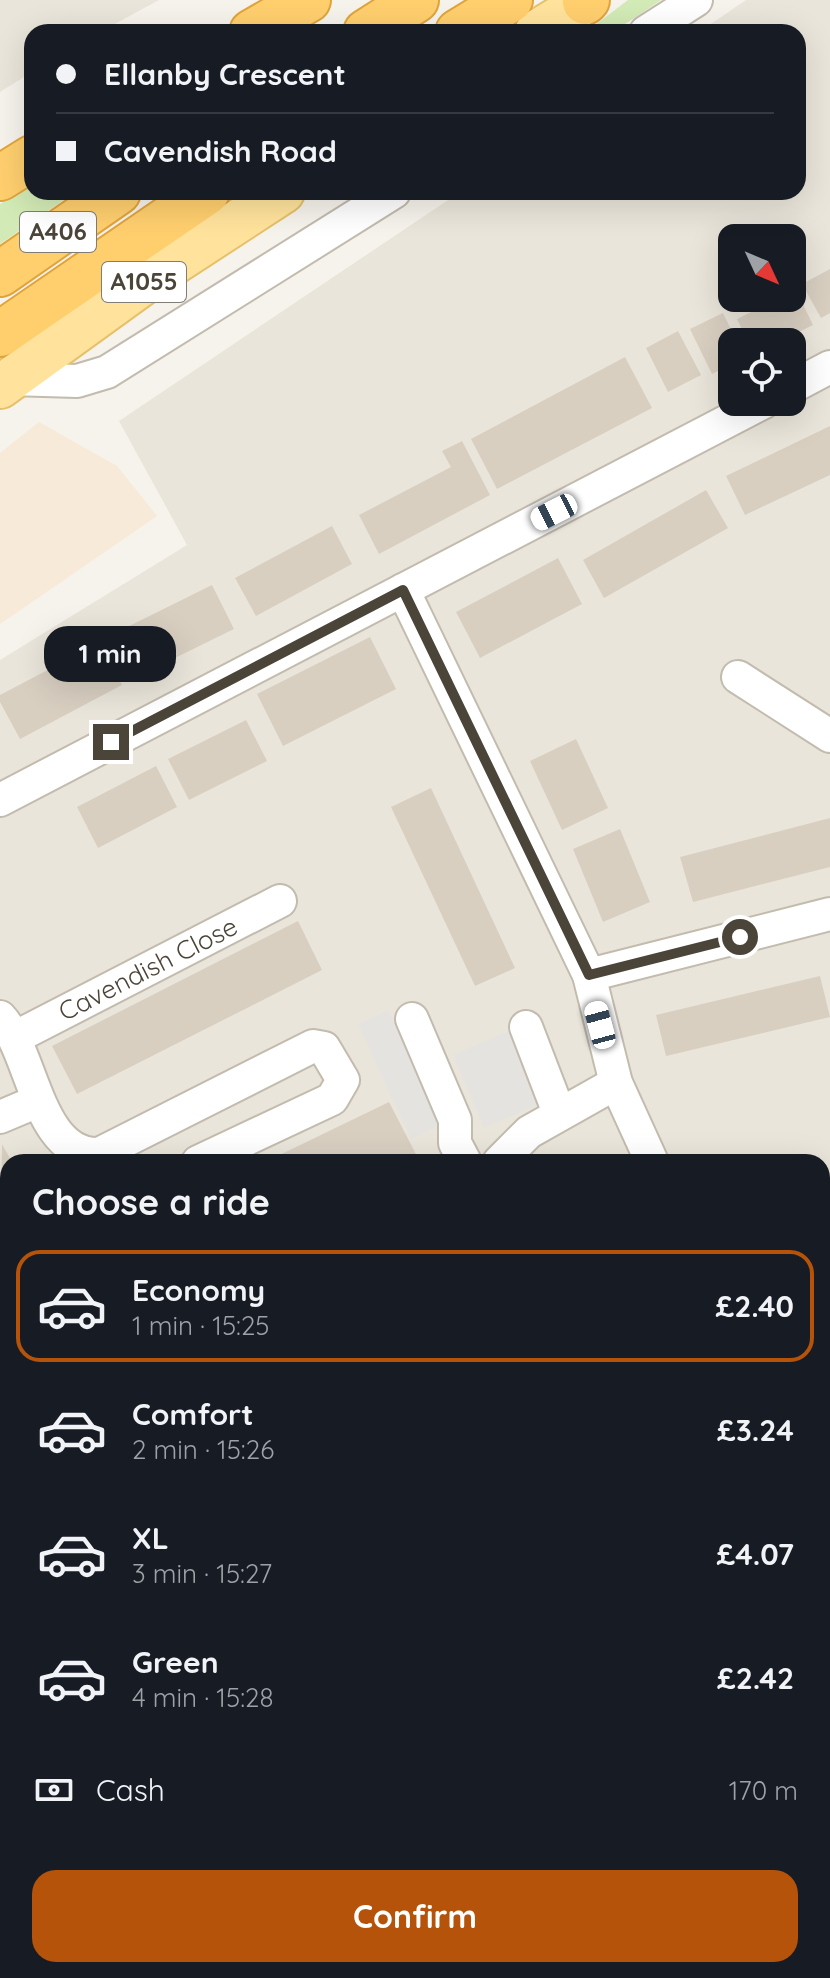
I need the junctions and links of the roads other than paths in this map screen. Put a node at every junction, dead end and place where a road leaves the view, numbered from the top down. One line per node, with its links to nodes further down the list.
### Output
1 (308, 0): 6 (highway)
2 (416, 0): 7 (highway)
3 (510, 0): 8 (highway)
4 (696, 0): 10 (street)
5 (580, 11): 9 (main road)
6 (266, 24)
7 (378, 24)
8 (471, 24)
9 (553, 24)
10 (658, 24)
11 (24, 163): 12 (highway)
12 (0, 178)
13 (106, 200): 17 (highway, A406)
14 (195, 200): 18 (highway, A406)
15 (271, 200): 21 (main road, A1055)
16 (381, 200): 21 (street)
17 (0, 274)
18 (0, 334)
19 (830, 367): 20 (street)
20 (806, 380)
21 (5, 383)
22 (737, 416): 23 (street)
23 (403, 590): 26 (street); 29 (street)
24 (738, 677): 25 (street)
25 (830, 736)
26 (0, 800)
27 (280, 901): 31 (street, Cavendish Close)
28 (830, 914): 29 (street)
29 (589, 975): 33 (street)
30 (412, 1019): 41 (street)
31 (8, 1027): 34 (street, Cavendish Close)
32 (526, 1027): 35 (street)
33 (616, 1083): 35 (street); 43 (street)
34 (38, 1101): 36 (street); 38 (street, Cavendish Close)
35 (559, 1113): 42 (street)
36 (0, 1117)
37 (128, 1152): 39 (street, Cavendish Close); 40 (street, Cavendish Close)
38 (81, 1154)
39 (99, 1154)
40 (215, 1154)
41 (461, 1154)
42 (507, 1154)
43 (648, 1154)

